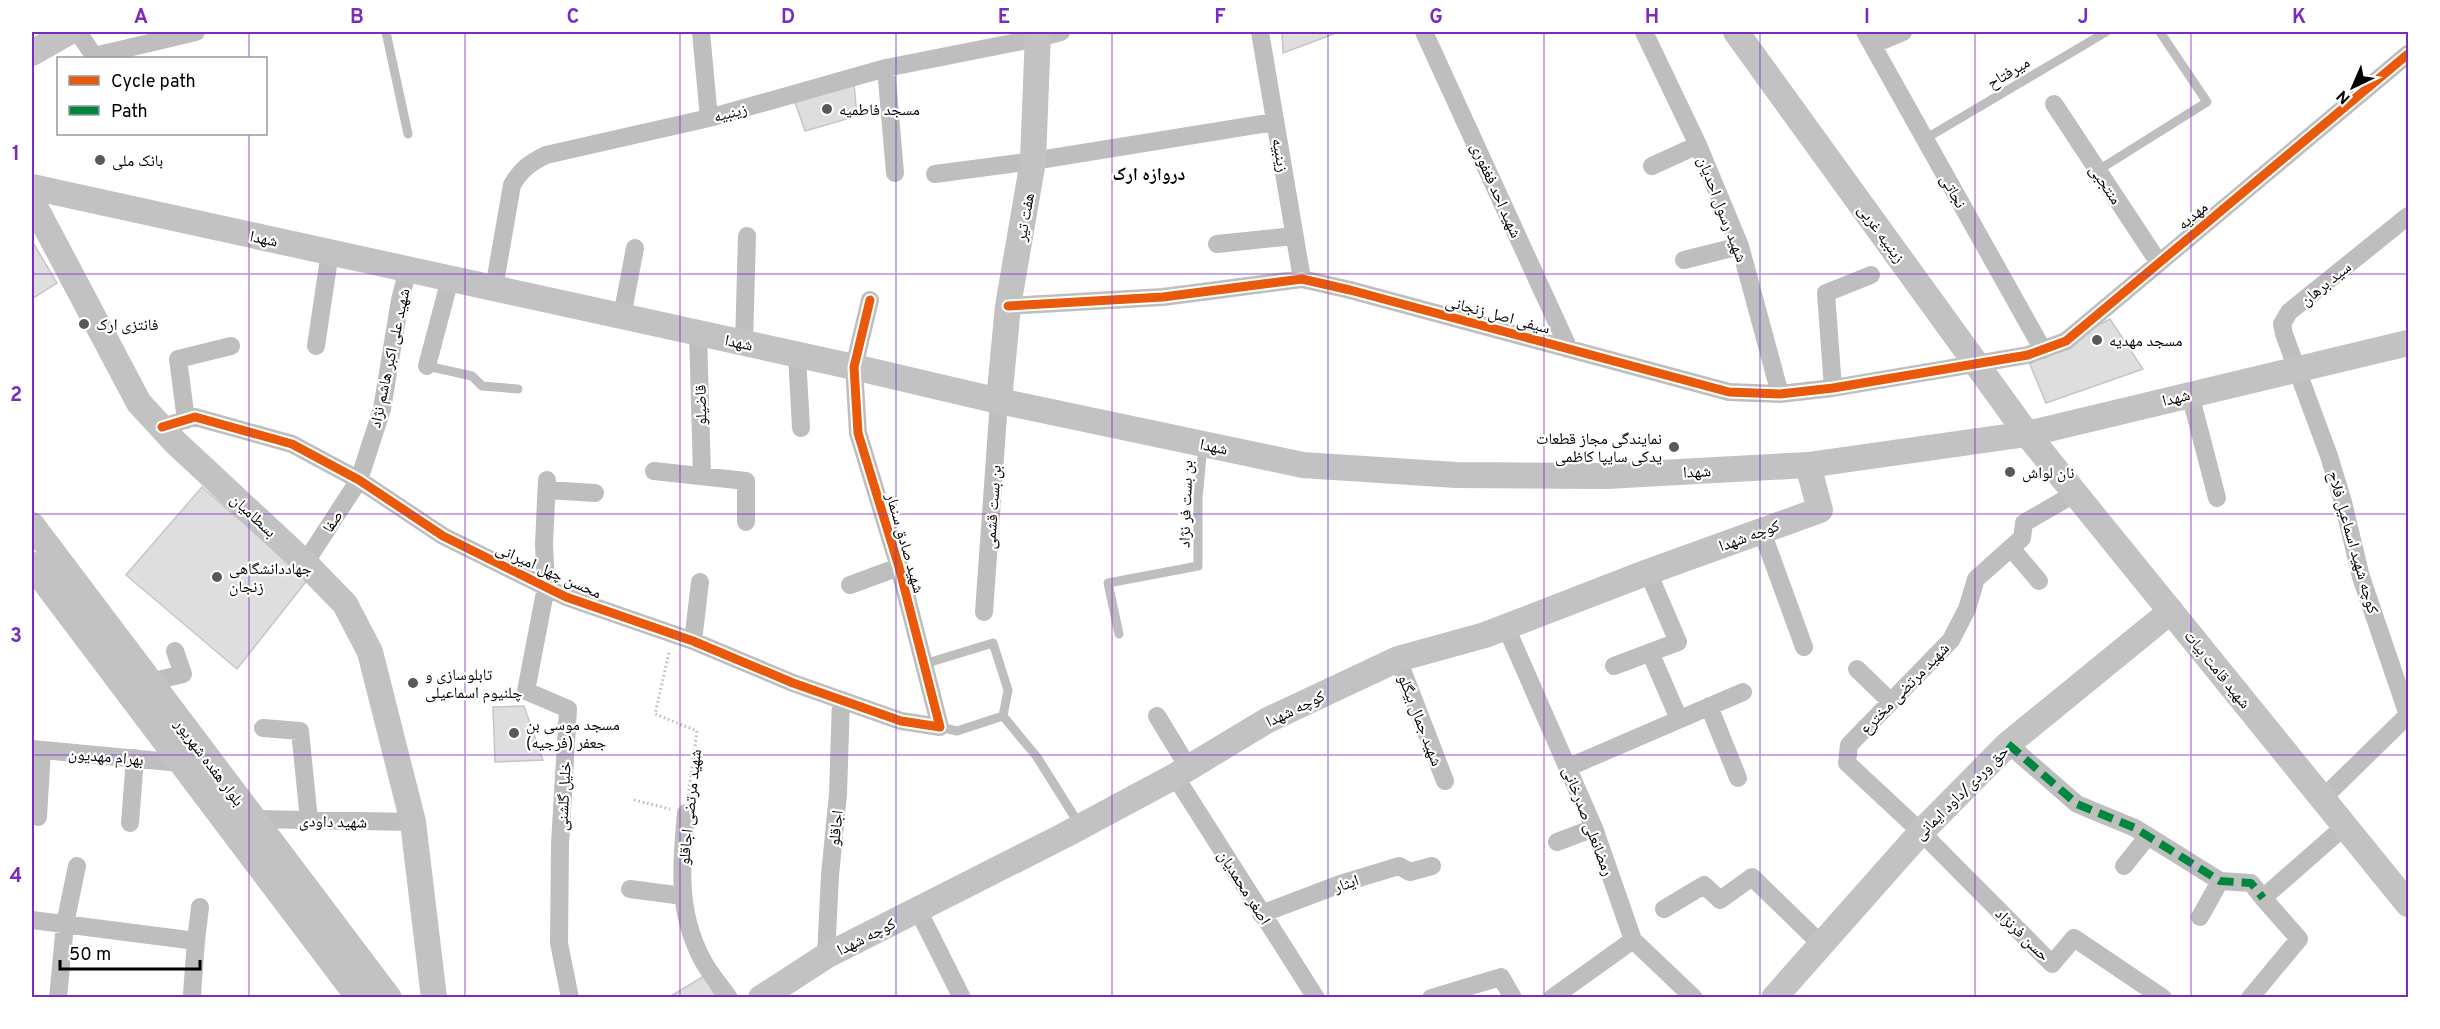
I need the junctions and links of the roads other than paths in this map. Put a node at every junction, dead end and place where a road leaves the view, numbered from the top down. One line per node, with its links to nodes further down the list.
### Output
1 (69, 32): 15 (main road)
2 (78, 32): 3 (street)
3 (196, 32)
4 (386, 32): 21 (lane)
5 (701, 32): 19 (street)
6 (1260, 32): 20 (street, زینبیه)
7 (1424, 32): 53 (street, شهید احد فغفوری)
8 (1644, 32): 23 (street, شهید رسول احدیان)
9 (1736, 32): 56 (main road, زینبیه غربی)
10 (1904, 32): 14 (street)
11 (2106, 32): 22 (lane, میرفتاح)
12 (2160, 32): 26 (lane)
13 (1046, 34): 17 (street, زینبیه); 24 (main road, هفت تیر)
14 (1869, 38): 22 (street, نجاتی)
15 (32, 53)
16 (2409, 54): 39 (street, مهدیه)
17 (885, 68): 19 (street, زینبیه); 27 (street)
18 (2054, 104): 26 (street, منتجبی)
19 (709, 118): 44 (street, زینبیه)
20 (1275, 122): 24 (street); 33 (street, زینبیه)
21 (408, 134)
22 (1925, 139): 54 (street, نجاتی)
23 (1698, 145): 25 (street); 35 (street, شهید رسول احدیان)
24 (1033, 161): 28 (street); 46 (main road, هفت تیر)
25 (1652, 166)
26 (2097, 171): 39 (street, منتجبی)
27 (895, 173)
28 (935, 174)
29 (32, 187): 37 (main road, شهدا)
30 (32, 201): 66 (main road, بسطامیان)
31 (2409, 216): 59 (street, سید برهان)
32 (747, 236): 49 (street)
33 (1294, 236): 34 (street); 43 (street, زینبیه)
34 (1217, 244)
35 (1740, 246): 38 (street); 62 (street, شهید رسول احدیان)
36 (635, 248): 47 (street)
37 (330, 252): 40 (main road, شهدا); 52 (street)
38 (1684, 260)
39 (2159, 263): 54 (street, مهدیه)
40 (408, 269): 42 (main road, شهدا); 73 (street, شهید علی اکبر هاشم نژاد)
41 (1871, 275): 60 (street)
42 (450, 279): 44 (main road, شهدا); 57 (street)
43 (1302, 279): 46 (street, سیفی اصل زنجانی); 53 (street, سیفی اصل زنجانی)
44 (494, 288): 47 (main road, شهدا)
45 (870, 300): 58 (street, شهید صادق سنمار)
46 (1008, 306): 64 (main road, هفت تیر)
47 (622, 316): 48 (main road, شهدا)
48 (698, 333): 49 (main road, شهدا); 72 (street, قاضیلو)
49 (744, 343): 55 (main road, شهدا)
50 (2409, 343): 59 (main road, شهدا)
51 (231, 346): 65 (street)
52 (316, 346)
53 (1569, 349): 62 (street, سیفی اصل زنجانی)
54 (2043, 350): 56 (street, مهدیه)
55 (797, 355): 58 (main road, شهدا); 67 (street)
56 (1977, 364): 60 (street, سیفی اصل زنجانی); 68 (main road, زینبیه غربی)
57 (427, 366): 61 (lane)
58 (854, 367): 64 (main road, شهدا); 83 (street, شهید صادق سنمار)
59 (2297, 368): 63 (main road, شهدا); 106 (street, کوچه شهید اسماعیل فلاح)
60 (1833, 388): 62 (street, سیفی اصل زنجانی)
61 (518, 389)
62 (1780, 394)
63 (2190, 394): 68 (main road, شهدا); 76 (street)
64 (999, 401): 69 (main road, شهدا); 90 (street, بن بست قشمی)
65 (186, 420): 66 (street, محسن چهل امیرانی); 73 (street, محسن چهل امیرانی)
66 (162, 427): 81 (main road, بسطامیان)
67 (801, 428)
68 (2027, 434): 70 (main road, شهدا); 75 (main road, شهید قامت بیات)
69 (1203, 443): 70 (main road, شهدا); 92 (lane, بن بست فر نژاد)
70 (1808, 465): 79 (main road, کوچه شهدا)
71 (654, 471): 72 (street)
72 (702, 477): 77 (street)
73 (359, 480): 81 (street, صفا); 88 (street, محسن چهل امیرانی)
74 (595, 493): 88 (street)
75 (2076, 493): 80 (street, شهید مرتضی مخترع); 89 (main road, شهید قامت بیات)
76 (2217, 498)
77 (746, 522)
78 (32, 525): 101 (main road, بلوار هفده شهریور)
79 (1761, 530): 84 (main road, کوچه شهدا); 94 (street)
80 (2011, 548): 85 (street); 104 (street, شهید مرتضی مخترع)
81 (305, 563): 125 (main road, بسطامیان)
82 (32, 565): 115 (main road, بلوار هفده شهریور)
83 (898, 567): 87 (street); 98 (street, شهید صادق سنمار)
84 (1648, 572): 91 (main road, کوچه شهدا); 96 (street)
85 (2039, 581)
86 (700, 582): 93 (street)
87 (850, 585)
88 (546, 587): 93 (street, محسن چهل امیرانی); 159 (street, خلیل گلشنی)
89 (2171, 611): 112 (main road, حق وردی/داود ایمانی); 120 (main road, شهید قامت بیات)
90 (984, 612)
91 (1506, 627): 97 (main road, کوچه شهدا); 116 (street, رمضانعلی صدرخانی)
92 (1119, 634)
93 (693, 641): 103 (street, محسن چهل امیرانی)
94 (1804, 647)
95 (175, 651): 101 (street)
96 (1650, 652): 99 (street); 109 (street)
97 (1398, 659): 117 (main road, کوچه شهدا); 119 (street, شهید جمال بیگلو)
98 (924, 664): 107 (lane); 110 (street, شهید صادق سنمار)
99 (1614, 666)
100 (1857, 669): 104 (street)
101 (150, 682): 123 (main road, بلوار هفده شهریور)
102 (1743, 692): 105 (street)
103 (841, 700): 110 (street, محسن چهل امیرانی); 151 (street, اجاقلو)
104 (1891, 702): 130 (street, شهید مرتضی مخترع)
105 (1709, 706): 109 (street); 118 (street)
106 (2408, 715): 120 (street)
107 (1004, 716): 110 (lane); 128 (lane)
108 (1157, 716): 117 (street, اصغر محمدیان)
109 (1679, 719): 116 (street)
110 (940, 727)
111 (263, 728): 124 (street)
112 (2007, 744): 130 (main road, حق وردی/داود ایمانی); 131 (street)
113 (37, 749): 114 (street, بهرام مهدیون); 122 (street)
114 (135, 758): 115 (street, بهرام مهدیون); 126 (street)
115 (181, 763): 156 (main road, بلوار هفده شهریور)
116 (1569, 767): 129 (street, رمضانعلی صدرخانی)
117 (1182, 772): 128 (main road, کوچه شهدا); 144 (street, اصغر محمدیان)
118 (1738, 778)
119 (1445, 781)
120 (2323, 798): 127 (main road, شهید قامت بیات)
121 (686, 813): 138 (street, شهید مرتضی اجاقلو)
122 (38, 817)
123 (253, 819): 124 (street, شهید داودی); 157 (main road, بلوار هفده شهریور)
124 (309, 820): 125 (street, شهید داودی)
125 (413, 822): 158 (main road, بسطامیان)
126 (130, 823)
127 (2345, 826): 139 (street); 140 (main road, شهید قامت بیات)
128 (1081, 827): 143 (main road, کوچه شهدا)
129 (1594, 828): 132 (street); 148 (street, رمضانعلی صدرخانی)
130 (1921, 832): 150 (main road, حق وردی/داود ایمانی); 152 (street, حسن فرنژاد)
131 (2148, 836): 135 (street); 136 (street)
132 (1557, 842)
133 (77, 866): 147 (street)
134 (1432, 866): 144 (street, ایثار)
135 (2124, 866)
136 (2220, 881): 139 (street); 145 (street)
137 (630, 889): 138 (street)
138 (683, 896): 160 (street, شهید مرتضی اجاقلو)
139 (2263, 898): 169 (street)
140 (2409, 904)
141 (200, 907): 149 (street)
142 (1664, 909): 150 (street)
143 (918, 910): 151 (main road, کوچه شهدا); 162 (street)
144 (1262, 914): 154 (street, اصغر محمدیان)
145 (2200, 917)
146 (32, 920): 147 (street)
147 (65, 924): 149 (street); 155 (street)
148 (1633, 940): 165 (street); 166 (street, رمضانعلی صدرخانی)
149 (196, 941): 153 (street)
150 (1821, 944): 167 (main road, حق وردی/داود ایمانی)
151 (826, 956): 161 (main road, کوچه شهدا)
152 (2142, 991): 168 (street, حسن فرنژاد)
153 (192, 994)
154 (1317, 997)
155 (58, 998)
156 (359, 998)
157 (389, 998)
158 (434, 998)
159 (570, 998)
160 (729, 998)
161 (761, 998)
162 (962, 998)
163 (1431, 998): 164 (street)
164 (1513, 998)
165 (1552, 998)
166 (1694, 998)
167 (1774, 998)
168 (2163, 998)
169 (2250, 998)

